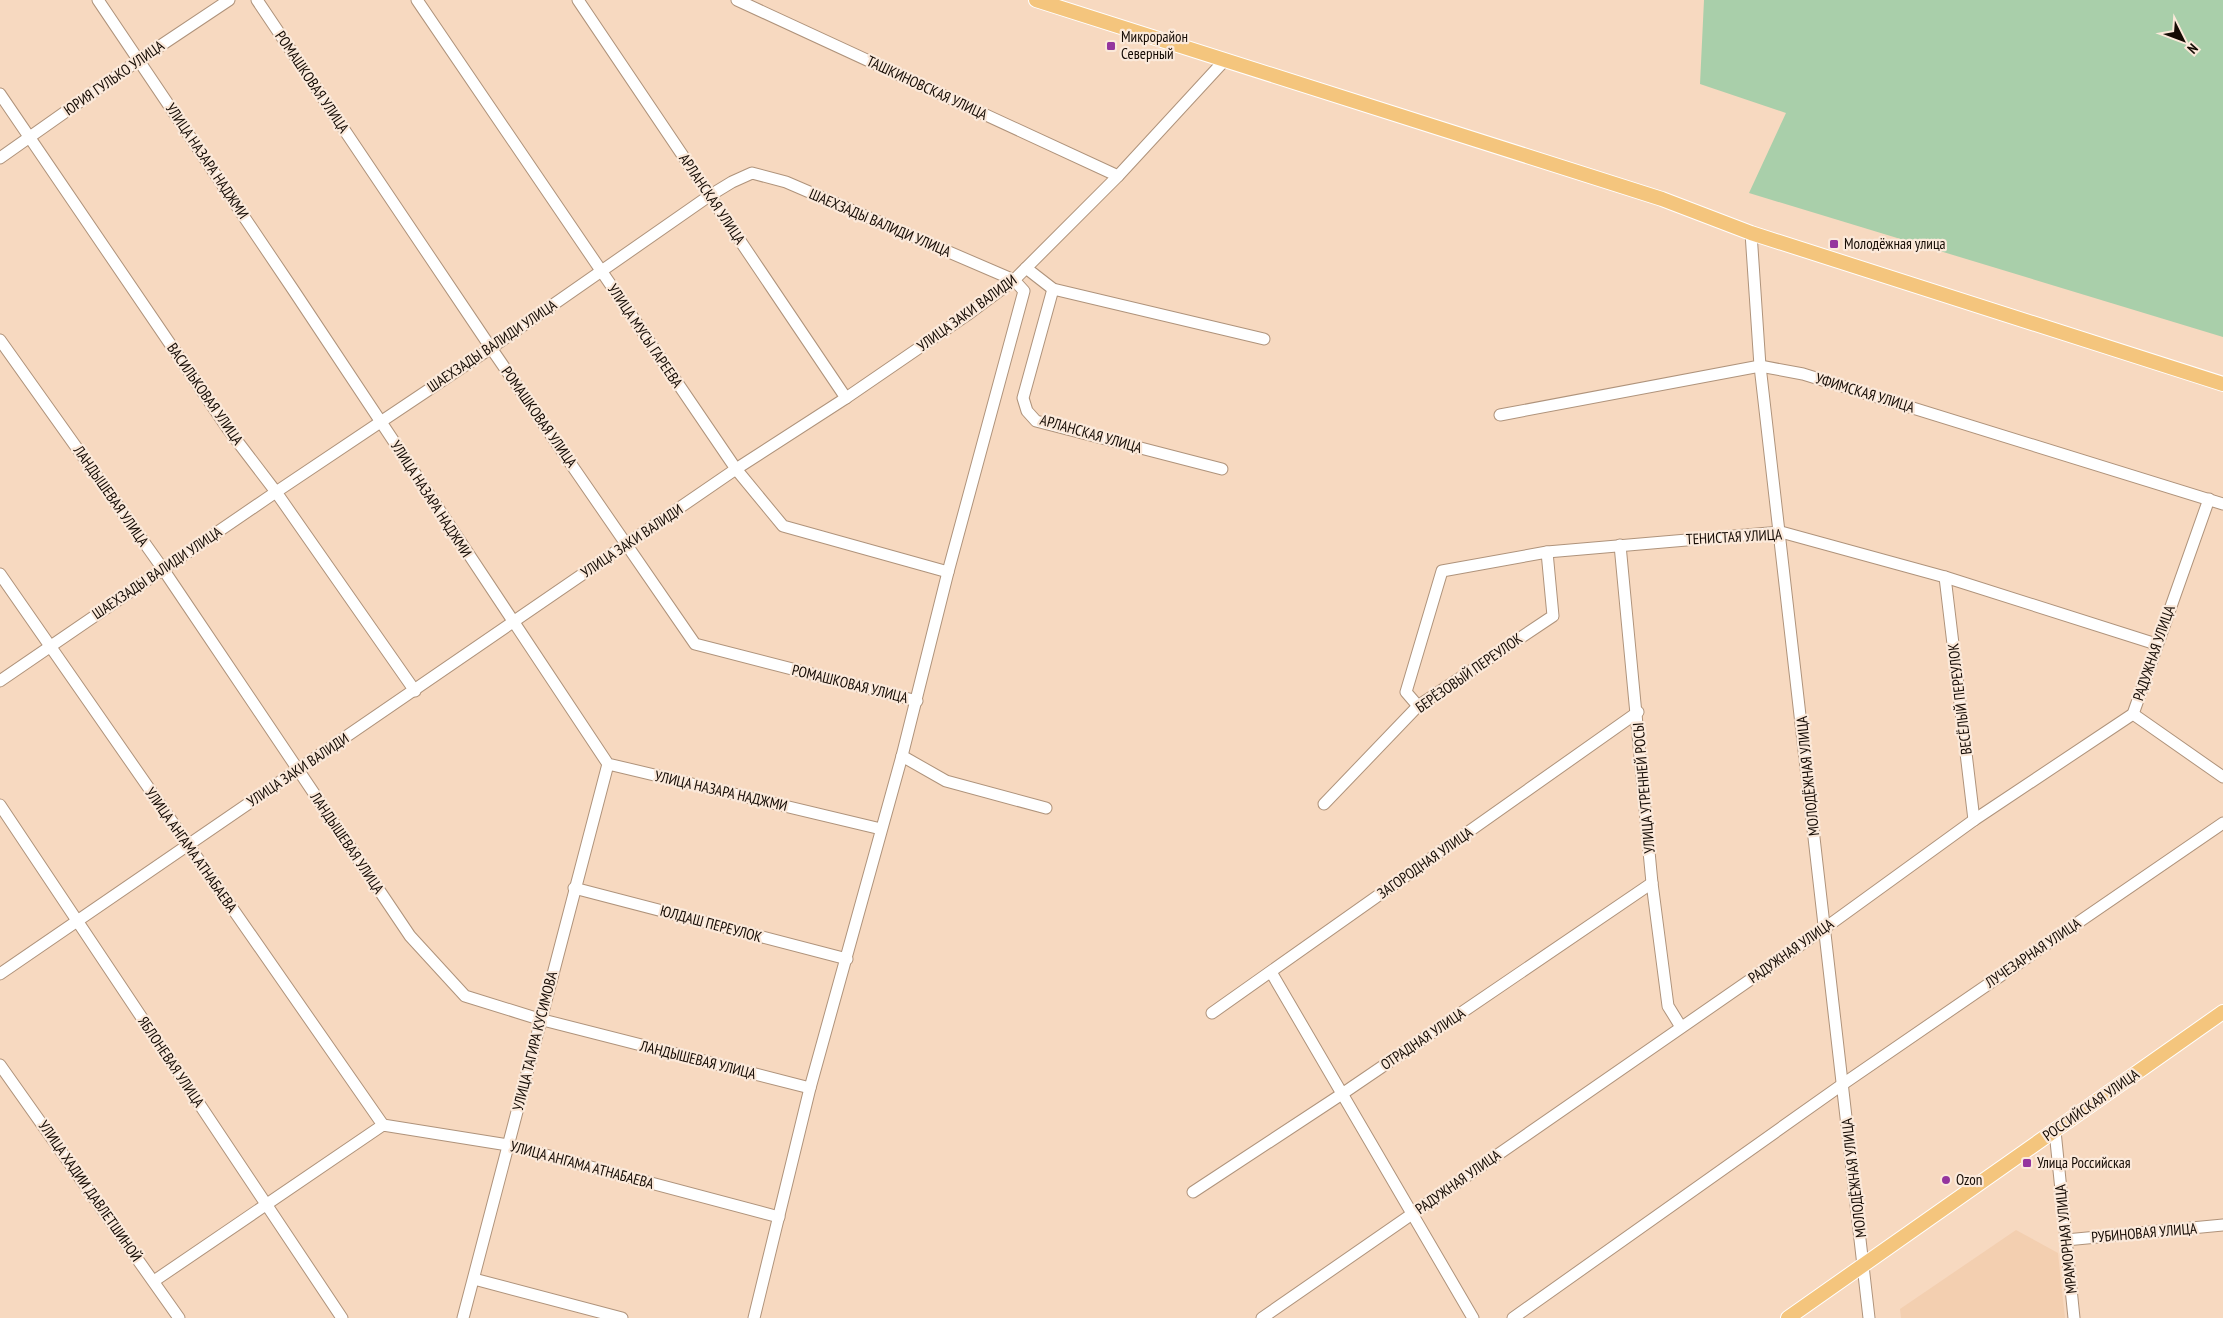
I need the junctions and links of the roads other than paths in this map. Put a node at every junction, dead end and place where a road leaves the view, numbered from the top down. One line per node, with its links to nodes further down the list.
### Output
1 (98, 0): 8 (street, УЛИЦА НАЗАРА НАДЖМИ)
2 (229, 0): 8 (street, ЮРИЯ ГУЛЬКО УЛИЦА)
3 (257, 0): 22 (street, РОМАШКОВАЯ УЛИЦА)
4 (417, 0): 17 (street, УЛИЦА МУСЫ ГАРЕЕВА)
5 (578, 0): 14 (street, АРЛАНСКАЯ УЛИЦА)
6 (737, 0): 13 (street, ТАШКИНОВСКАЯ УЛИЦА)
7 (1041, 1): 9 (main road)
8 (138, 60): 11 (street, ЮРИЯ ГУЛЬКО УЛИЦА); 27 (street, УЛИЦА НАЗАРА НАДЖМИ)
9 (1224, 61): 13 (street, УЛИЦА ЗАКИ ВАЛИДИ); 15 (main road)
10 (0, 94): 11 (street, ВАСИЛЬКОВАЯ УЛИЦА)
11 (29, 138): 12 (street, ЮРИЯ ГУЛЬКО УЛИЦА); 30 (street, ВАСИЛЬКОВАЯ УЛИЦА)
12 (0, 158)
13 (1118, 176): 16 (street, УЛИЦА ЗАКИ ВАЛИДИ)
14 (710, 196): 17 (street, ШАЕХЗАДЫ ВАЛИДИ УЛИЦА); 18 (street, ШАЕХЗАДЫ ВАЛИДИ УЛИЦА); 25 (street, АРЛАНСКАЯ УЛИЦА)
15 (1751, 233): 23 (street, МОЛОДЁЖНАЯ УЛИЦА); 24 (main road)
16 (1026, 268): 18 (street, УЛИЦА ЗАКИ ВАЛИДИ); 19 (street)
17 (601, 272): 22 (street, ШАЕХЗАДЫ ВАЛИДИ УЛИЦА); 28 (street, УЛИЦА МУСЫ ГАРЕЕВА)
18 (1014, 280): 25 (street, УЛИЦА ЗАКИ ВАЛИДИ); 38 (street)
19 (1053, 290): 20 (street); 29 (street, АРЛАНСКАЯ УЛИЦА)
20 (1264, 339)
21 (0, 340): 37 (street, ЛАНДЫШЕВАЯ УЛИЦА)
22 (491, 348): 27 (street, ШАЕХЗАДЫ ВАЛИДИ УЛИЦА); 34 (street, РОМАШКОВАЯ УЛИЦА)
23 (1760, 366): 26 (street, УФИМСКАЯ УЛИЦА); 31 (street, УФИМСКАЯ УЛИЦА); 33 (street, МОЛОДЁЖНАЯ УЛИЦА)
24 (2223, 384)
25 (846, 398): 28 (street, УЛИЦА ЗАКИ ВАЛИДИ)
26 (1500, 415)
27 (380, 422): 30 (street, ШАЕХЗАДЫ ВАЛИДИ УЛИЦА); 41 (street, УЛИЦА НАЗАРА НАДЖМИ)
28 (736, 469): 34 (street, УЛИЦА ЗАКИ ВАЛИДИ); 38 (street, УЛИЦА МУСЫ ГАРЕЕВА)
29 (1222, 469)
30 (276, 492): 37 (street, ШАЕХЗАДЫ ВАЛИДИ УЛИЦА); 45 (street, ВАСИЛЬКОВАЯ УЛИЦА)
31 (2209, 499): 32 (street, УФИМСКАЯ УЛИЦА); 42 (street, РАДУЖНАЯ УЛИЦА)
32 (2223, 504)
33 (1780, 532): 35 (street, ТЕНИСТАЯ УЛИЦА); 40 (street, ТЕНИСТАЯ УЛИЦА); 64 (street, МОЛОДЁЖНАЯ УЛИЦА)
34 (627, 545): 41 (street, УЛИЦА ЗАКИ ВАЛИДИ); 46 (street, РОМАШКОВАЯ УЛИЦА)
35 (1620, 545): 36 (street, ТЕНИСТАЯ УЛИЦА); 48 (street, УЛИЦА УТРЕННЕЙ РОСЫ)
36 (1547, 552): 47 (street, БЕРЁЗОВЫЙ ПЕРЕУЛОК); 47 (street, ТЕНИСТАЯ УЛИЦА)
37 (163, 569): 43 (street, ШАЕХЗАДЫ ВАЛИДИ УЛИЦА); 52 (street, ЛАНДЫШЕВАЯ УЛИЦА)
38 (948, 572): 46 (street)
39 (0, 574): 43 (street, УЛИЦА АНГАМА АТНАБАЕВА)
40 (1945, 577): 42 (street, ТЕНИСТАЯ УЛИЦА); 57 (street, ВЕСЁЛЫЙ ПЕРЕУЛОК)
41 (512, 622): 45 (street, УЛИЦА ЗАКИ ВАЛИДИ); 51 (street, УЛИЦА НАЗАРА НАДЖМИ)
42 (2156, 644): 49 (street, РАДУЖНАЯ УЛИЦА)
43 (50, 646): 44 (street, ШАЕХЗАДЫ ВАЛИДИ УЛИЦА); 60 (street, УЛИЦА АНГАМА АТНАБАЕВА)
44 (0, 681)
45 (415, 691): 52 (street, УЛИЦА ЗАКИ ВАЛИДИ)
46 (917, 701): 50 (street)
47 (1418, 706): 54 (street, БЕРЁЗОВЫЙ ПЕРЕУЛОК)
48 (1638, 712): 61 (street, УЛИЦА УТРЕННЕЙ РОСЫ); 66 (street, ЗАГОРОДНАЯ УЛИЦА)
49 (2133, 714): 53 (street); 57 (street, РАДУЖНАЯ УЛИЦА)
50 (902, 756): 56 (street); 59 (street)
51 (608, 764): 59 (street, УЛИЦА НАЗАРА НАДЖМИ); 62 (street, УЛИЦА ТАГИРА КУСИМОВА)
52 (297, 770): 60 (street, УЛИЦА ЗАКИ ВАЛИДИ); 70 (street, ЛАНДЫШЕВАЯ УЛИЦА)
53 (2223, 777)
54 (1324, 804)
55 (0, 805): 63 (street, ЯБЛОНЕВАЯ УЛИЦА)
56 (1046, 808)
57 (1974, 820): 64 (street, РАДУЖНАЯ УЛИЦА)
58 (2223, 823): 73 (street, ЛУЧЕЗАРНАЯ УЛИЦА)
59 (880, 829): 65 (street)
60 (188, 846): 63 (street, УЛИЦА ЗАКИ ВАЛИДИ); 76 (street, УЛИЦА АНГАМА АТНАБАЕВА)
61 (1652, 883): 71 (street, УЛИЦА УТРЕННЕЙ РОСЫ); 75 (street, ОТРАДНАЯ УЛИЦА)
62 (574, 888): 65 (street, ЮЛДАШ ПЕРЕУЛОК); 70 (street, УЛИЦА ТАГИРА КУСИМОВА)
63 (78, 921): 67 (street, УЛИЦА ЗАКИ ВАЛИДИ); 80 (street, ЯБЛОНЕВАЯ УЛИЦА)
64 (1825, 928): 71 (street, РАДУЖНАЯ УЛИЦА); 73 (street, МОЛОДЁЖНАЯ УЛИЦА)
65 (847, 959): 74 (street)
66 (1272, 972): 69 (street, ЗАГОРОДНАЯ УЛИЦА); 75 (street)
67 (0, 974)
68 (2223, 1012): 77 (main road, РОССИЙСКАЯ УЛИЦА)
69 (1212, 1013)
70 (540, 1019): 74 (street, ЛАНДЫШЕВАЯ УЛИЦА); 78 (street, УЛИЦА ТАГИРА КУСИМОВА)
71 (1681, 1027): 81 (street, РАДУЖНАЯ УЛИЦА)
72 (0, 1065): 87 (street, УЛИЦА ХАДИИ ДАВЛЕТШИНОЙ)
73 (1843, 1084): 85 (street, МОЛОДЁЖНАЯ УЛИЦА); 95 (street, ЛУЧЕЗАРНАЯ УЛИЦА)
74 (810, 1088): 82 (street)
75 (1342, 1094): 79 (street, ОТРАДНАЯ УЛИЦА); 81 (street)
76 (383, 1125): 78 (street, УЛИЦА АНГАМА АТНАБАЕВА); 80 (street)
77 (2055, 1131): 84 (street, МРАМОРНАЯ УЛИЦА); 85 (main road, РОССИЙСКАЯ УЛИЦА)
78 (508, 1145): 82 (street, УЛИЦА АНГАМА АТНАБАЕВА); 86 (street, УЛИЦА ТАГИРА КУСИМОВА)
79 (1193, 1192)
80 (266, 1204): 87 (street); 89 (street, ЯБЛОНЕВАЯ УЛИЦА)
81 (1413, 1214): 93 (street, РАДУЖНАЯ УЛИЦА); 94 (street)
82 (779, 1217): 92 (street)
83 (2223, 1225): 84 (street, РУБИНОВАЯ УЛИЦА)
84 (2066, 1240): 98 (street, МРАМОРНАЯ УЛИЦА)
85 (1864, 1264): 96 (main road, РОССИЙСКАЯ УЛИЦА); 97 (street, МОЛОДЁЖНАЯ УЛИЦА)
86 (474, 1279): 90 (street, УЛИЦА ТАГИРА КУСИМОВА); 91 (street)
87 (154, 1281): 88 (street, УЛИЦА ХАДИИ ДАВЛЕТШИНОЙ)
88 (179, 1318)
89 (342, 1318)
90 (463, 1318)
91 (622, 1318)
92 (754, 1318)
93 (1262, 1318)
94 (1473, 1318)
95 (1513, 1318)
96 (1788, 1318)
97 (1869, 1318)
98 (2074, 1318)

